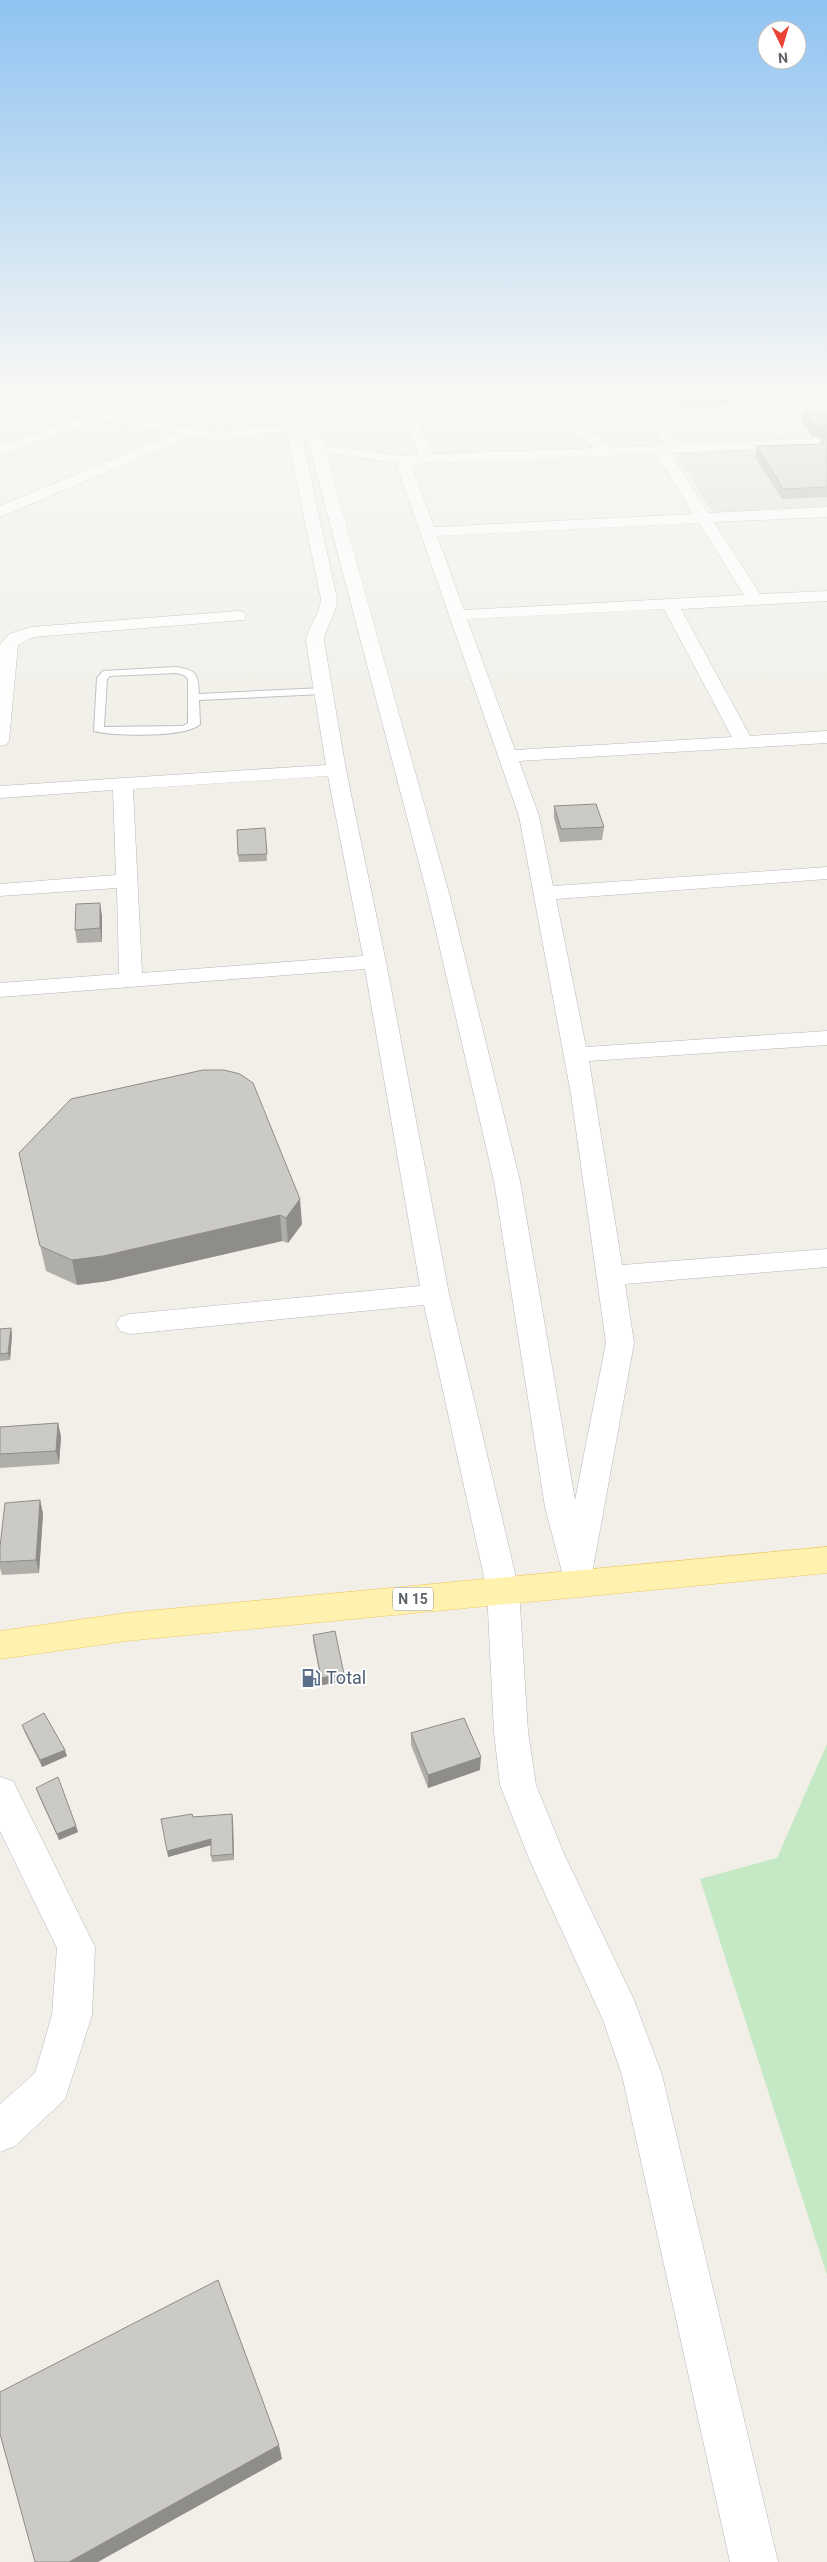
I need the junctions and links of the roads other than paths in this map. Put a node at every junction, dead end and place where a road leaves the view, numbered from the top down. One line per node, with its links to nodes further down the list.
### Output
1 (318, 515): 13 (street)
2 (330, 515): 36 (street)
3 (421, 515): 7 (street)
4 (702, 515): 6 (street)
5 (775, 515): 6 (street)
6 (704, 518): 7 (street); 9 (street)
7 (427, 532): 11 (street)
8 (827, 596): 9 (street)
9 (755, 600): 10 (street)
10 (670, 604): 11 (street); 17 (street)
11 (456, 615): 18 (street)
12 (238, 616): 16 (street)
13 (323, 690): 14 (lane); 19 (street)
14 (194, 697): 14 (lane)
15 (827, 737): 17 (street)
16 (0, 740)
17 (744, 742): 18 (street)
18 (506, 756): 25 (street)
19 (336, 770): 20 (street); 26 (street)
20 (123, 784): 21 (street); 23 (street)
21 (0, 792)
22 (827, 873): 25 (street)
23 (127, 881): 24 (street); 27 (street)
24 (0, 890)
25 (544, 892): 30 (street)
26 (375, 962): 27 (street); 33 (street)
27 (131, 980): 28 (street)
28 (0, 990)
29 (827, 1038): 30 (street)
30 (574, 1055): 32 (street)
31 (827, 1258): 32 (street)
32 (610, 1276): 36 (street)
33 (435, 1294): 34 (street); 37 (street)
34 (130, 1324)
35 (827, 1560): 36 (main road, N 15)
36 (580, 1578): 37 (main road, N 15)
37 (503, 1590): 38 (main road, N 15); 41 (street)
38 (0, 1645)
39 (0, 1793): 40 (street)
40 (0, 2131)
41 (754, 2562)

